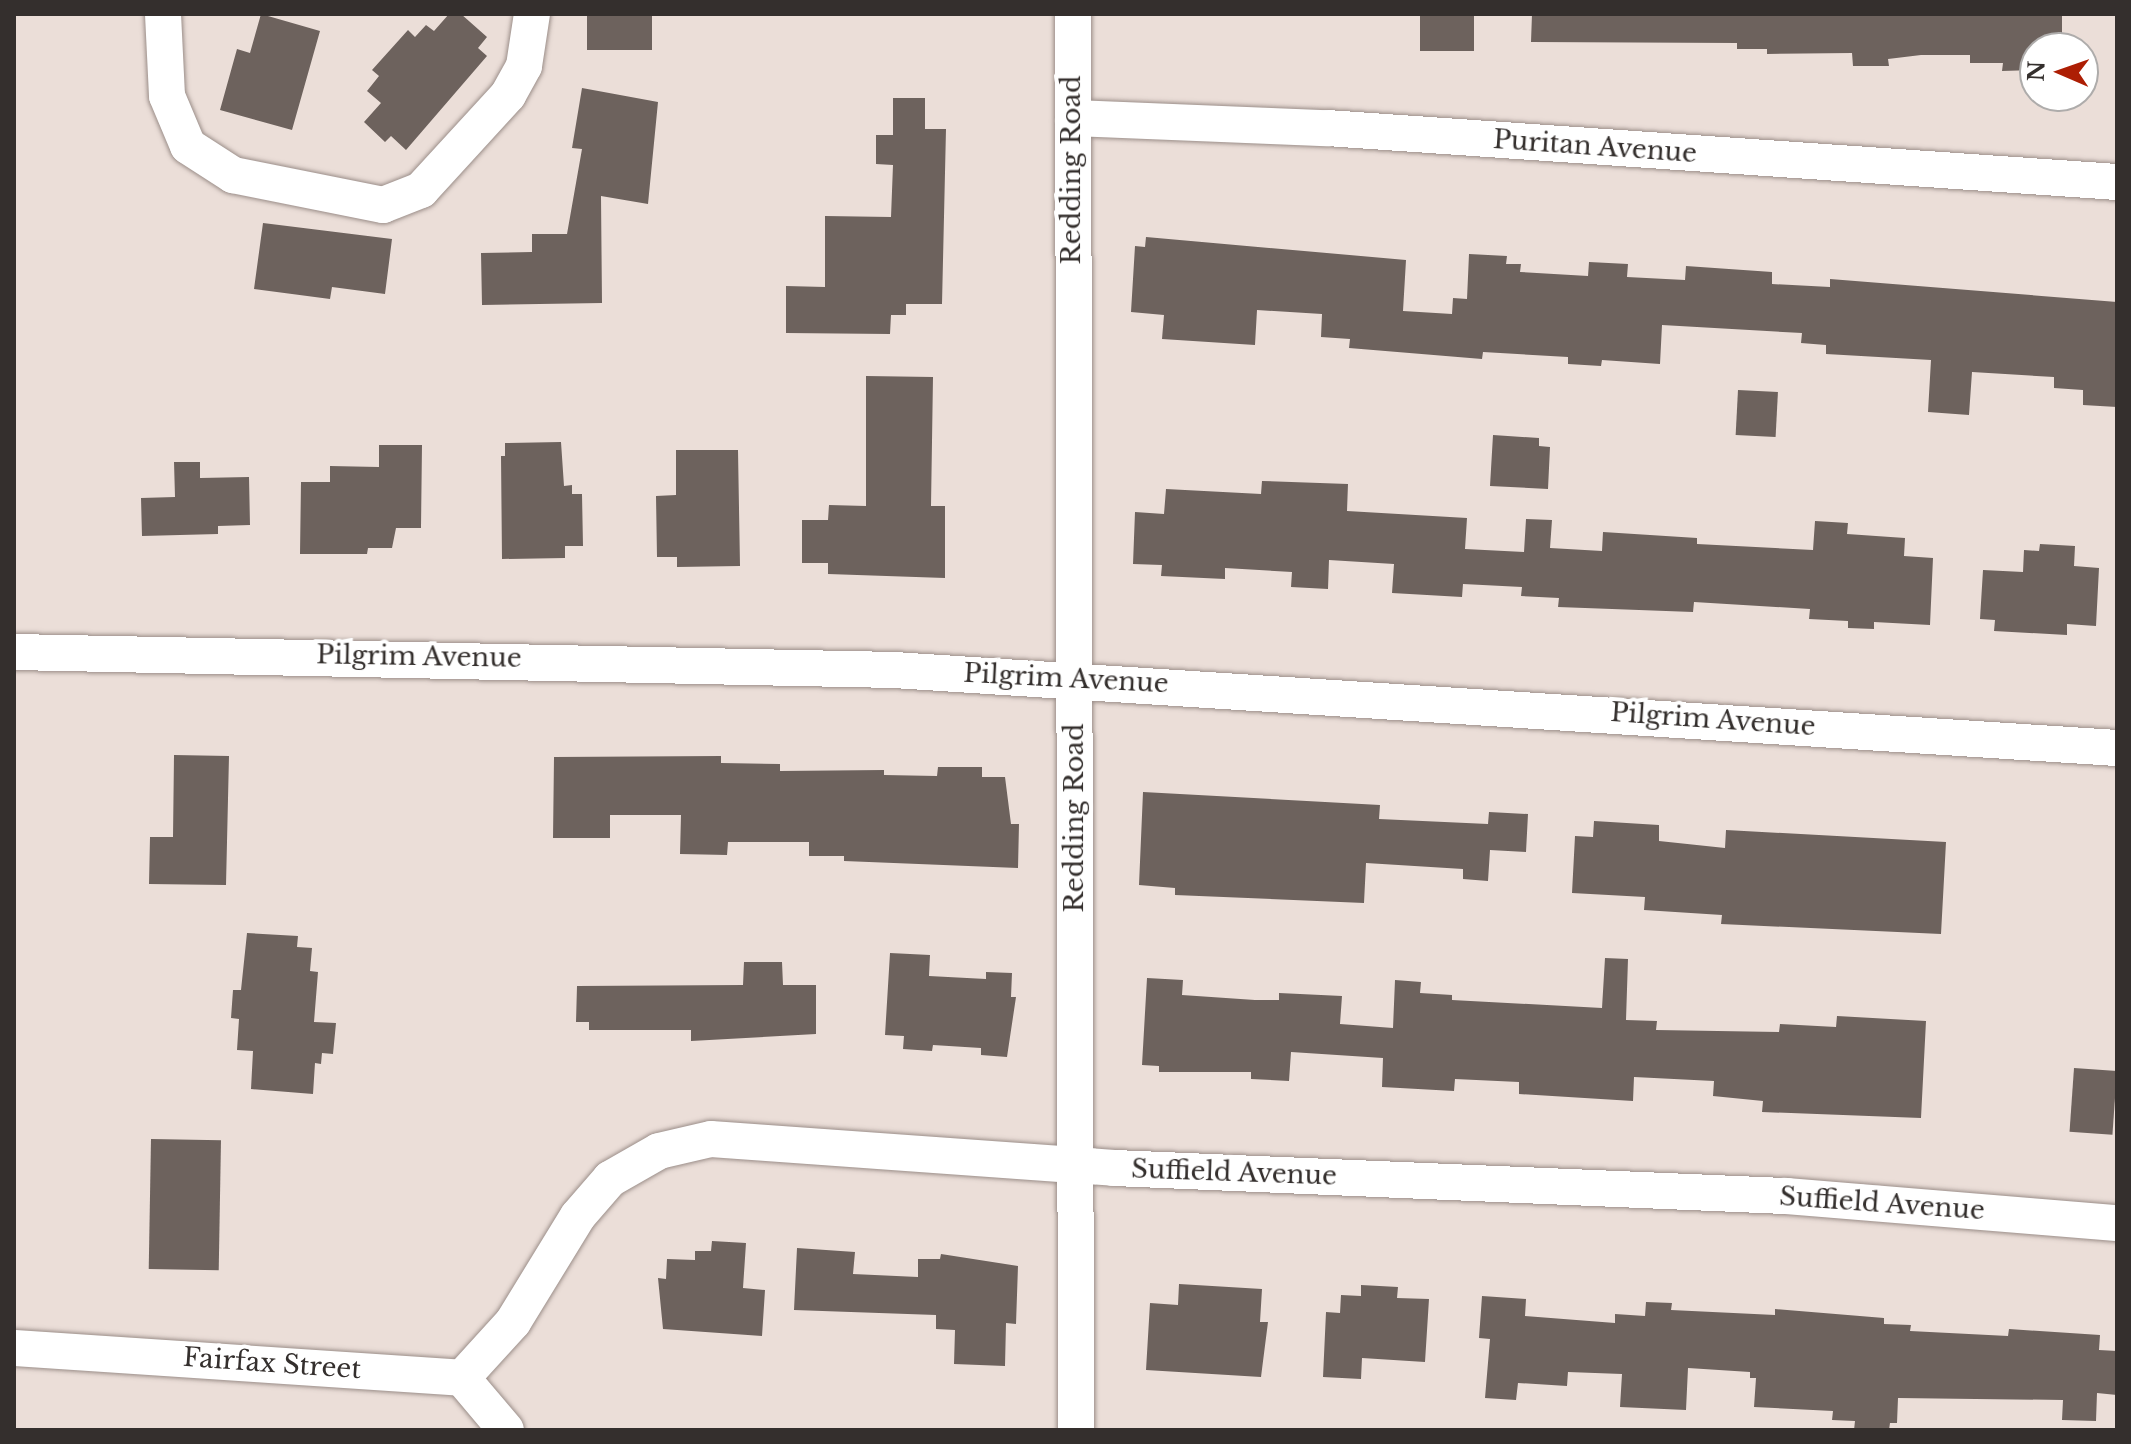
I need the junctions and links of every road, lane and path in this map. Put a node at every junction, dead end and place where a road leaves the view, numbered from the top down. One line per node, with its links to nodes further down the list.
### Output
1 (163, 14): 2 (street)
2 (532, 14)
3 (1073, 14): 4 (street, Redding Road)
4 (1073, 118): 5 (street, Puritan Avenue); 7 (street, Redding Road)
5 (2117, 182)
6 (14, 652): 7 (street, Pilgrim Avenue)
7 (1074, 679): 8 (street, Pilgrim Avenue); 9 (street, Redding Road)
8 (2117, 748)
9 (1077, 1164): 10 (street, Suffield Avenue); 12 (street, Suffield Avenue); 14 (street, Redding Road)
10 (2117, 1223)
11 (14, 1348): 12 (street, Fairfax Street)
12 (462, 1378): 13 (street)
13 (506, 1430)
14 (1076, 1430)

